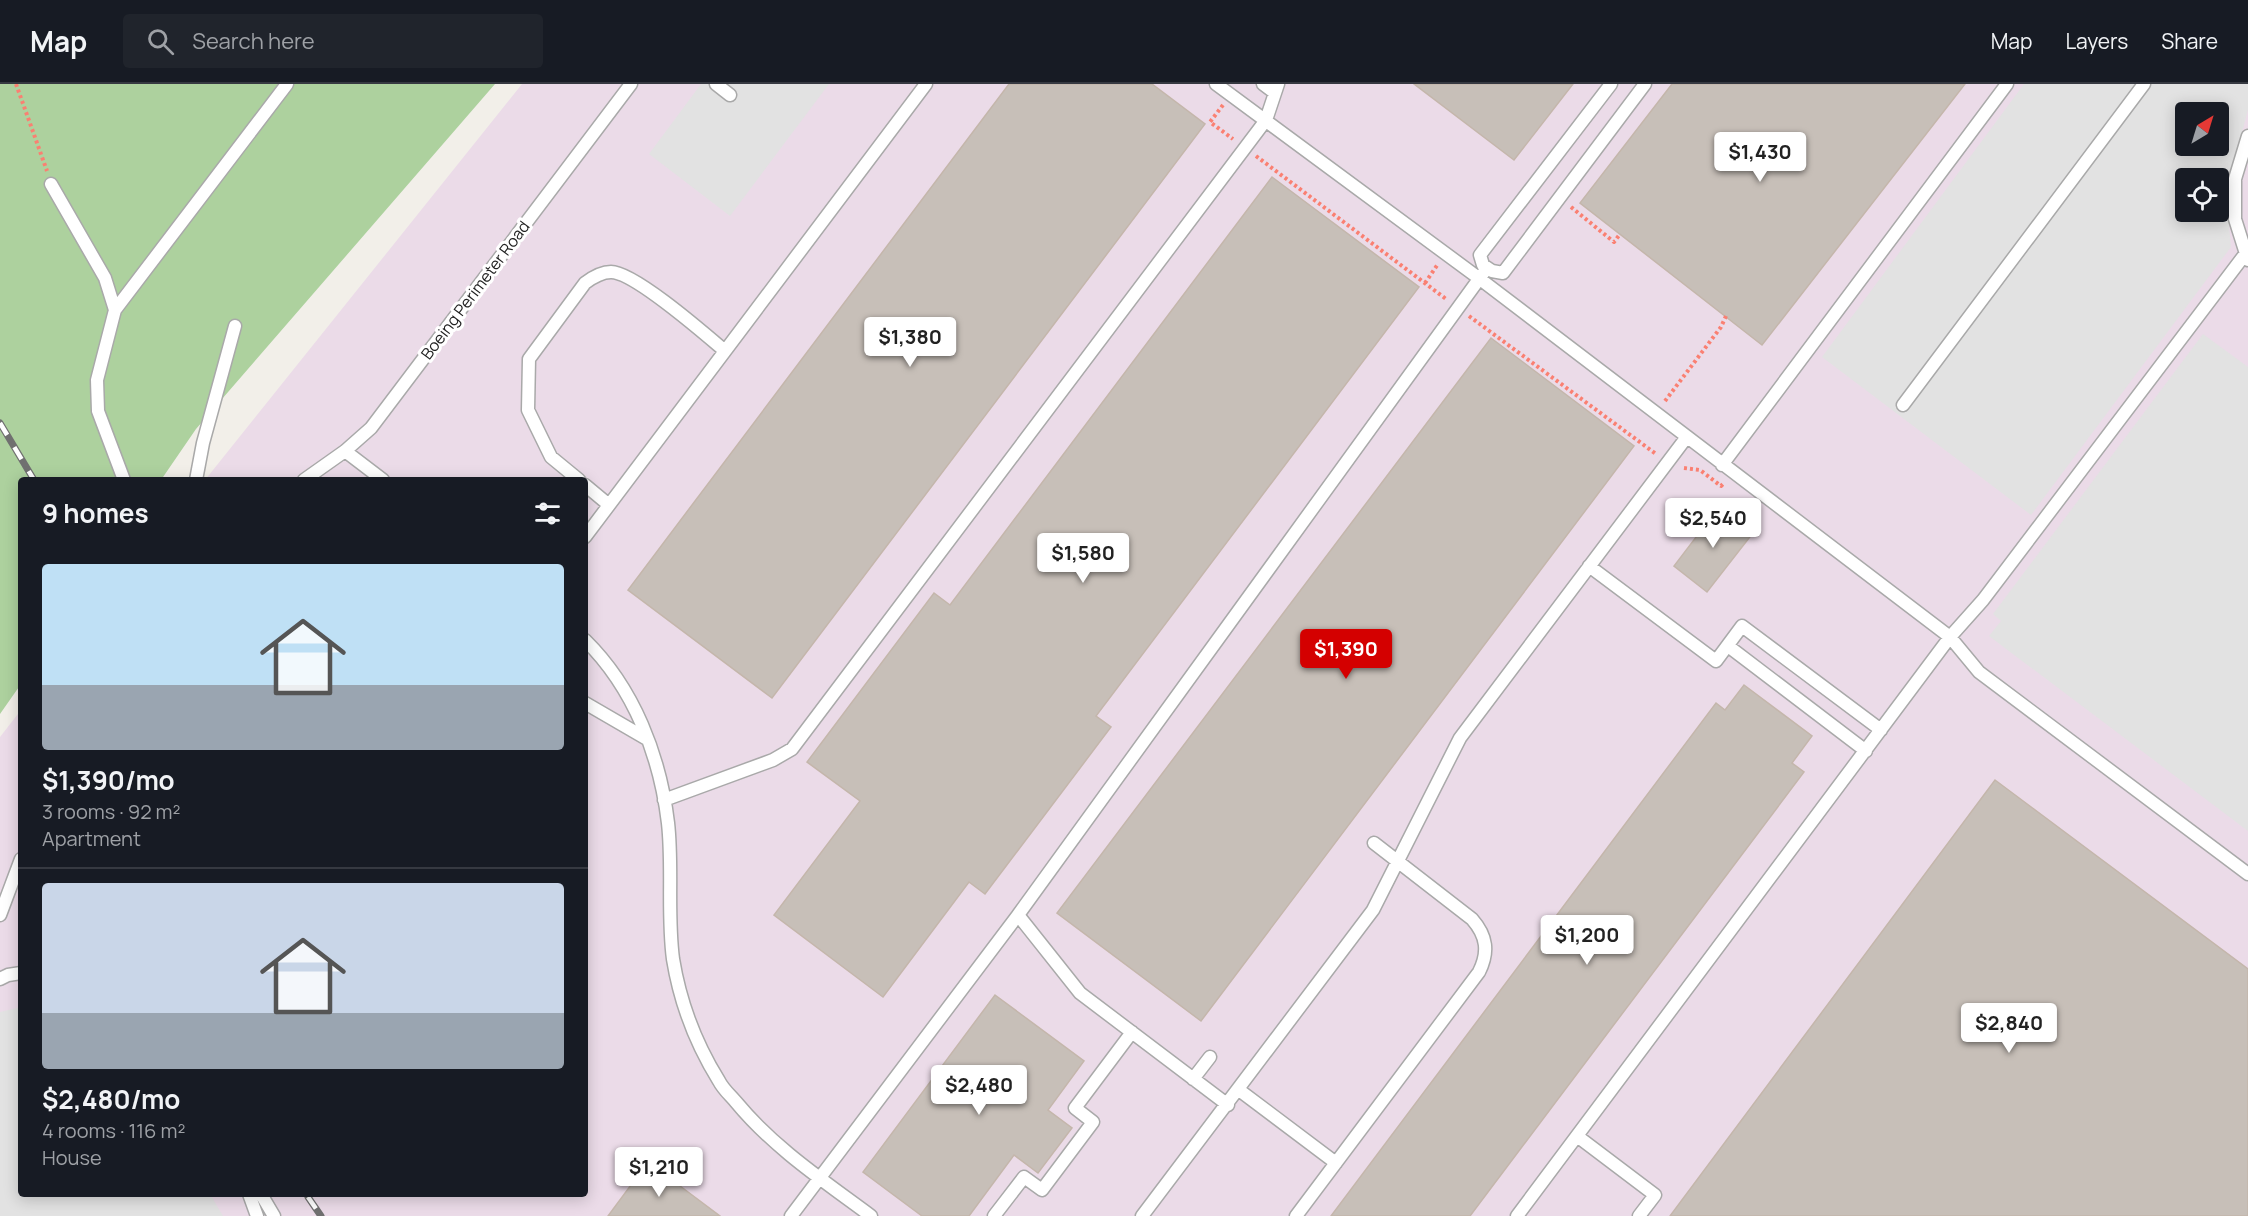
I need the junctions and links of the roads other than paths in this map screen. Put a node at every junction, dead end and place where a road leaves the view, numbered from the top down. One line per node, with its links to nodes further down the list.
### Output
1 (286, 84): 19 (lane)
2 (631, 84): 24 (lane, Boeing Perimeter Road)
3 (716, 84): 12 (lane)
4 (926, 84): 21 (lane)
5 (1216, 84): 13 (lane)
6 (1263, 84): 11 (lane)
7 (1611, 84): 17 (lane)
8 (1645, 84): 17 (lane)
9 (2007, 84): 25 (lane)
10 (2144, 84): 22 (lane)
11 (1276, 88): 13 (lane)
12 (730, 95)
13 (1266, 120): 18 (lane); 42 (lane)
14 (2248, 136): 16 (lane)
15 (51, 184): 19 (lane)
16 (2247, 256): 35 (lane)
17 (1487, 268): 18 (lane)
18 (1480, 279): 23 (lane); 48 (lane)
19 (115, 310): 26 (lane)
20 (235, 326): 27 (lane)
21 (725, 351): 30 (lane); 32 (lane)
22 (1903, 405)
23 (1686, 438): 25 (lane); 34 (lane)
24 (345, 451): 28 (lane, Boeing Perimeter Road); 29 (lane)
25 (1722, 465): 35 (lane)
26 (123, 477)
27 (197, 477)
28 (308, 477)
29 (379, 477)
30 (575, 477)
31 (588, 488): 32 (lane)
32 (609, 505): 33 (lane)
33 (588, 533)
34 (1589, 566): 37 (lane); 44 (lane)
35 (1950, 637): 39 (lane); 46 (lane)
36 (588, 643): 40 (lane)
37 (1728, 646): 39 (lane); 41 (lane)
38 (588, 704): 40 (lane)
39 (1881, 730): 41 (lane)
40 (647, 739): 42 (lane)
41 (1866, 751): 56 (lane)
42 (664, 800): 58 (lane)
43 (1374, 843): 44 (lane)
44 (1398, 862): 54 (lane); 57 (lane)
45 (18, 867): 47 (lane)
46 (2248, 874)
47 (0, 915)
48 (1018, 915): 51 (lane); 58 (lane)
49 (18, 973): 50 (lane)
50 (0, 979)
51 (1131, 1032): 53 (lane); 65 (lane)
52 (1210, 1057): 53 (lane)
53 (1193, 1079): 55 (lane)
54 (1239, 1090): 55 (lane); 57 (lane)
55 (1228, 1105): 66 (lane)
56 (1577, 1136): 68 (lane); 69 (lane)
57 (1336, 1163): 67 (lane)
58 (820, 1178): 63 (lane); 64 (lane)
59 (250, 1197): 61 (lane)
60 (263, 1197): 62 (lane)
61 (257, 1216)
62 (274, 1216)
63 (791, 1216)
64 (871, 1216)
65 (994, 1216)
66 (1142, 1216)
67 (1296, 1216)
68 (1517, 1216)
69 (1639, 1216)

